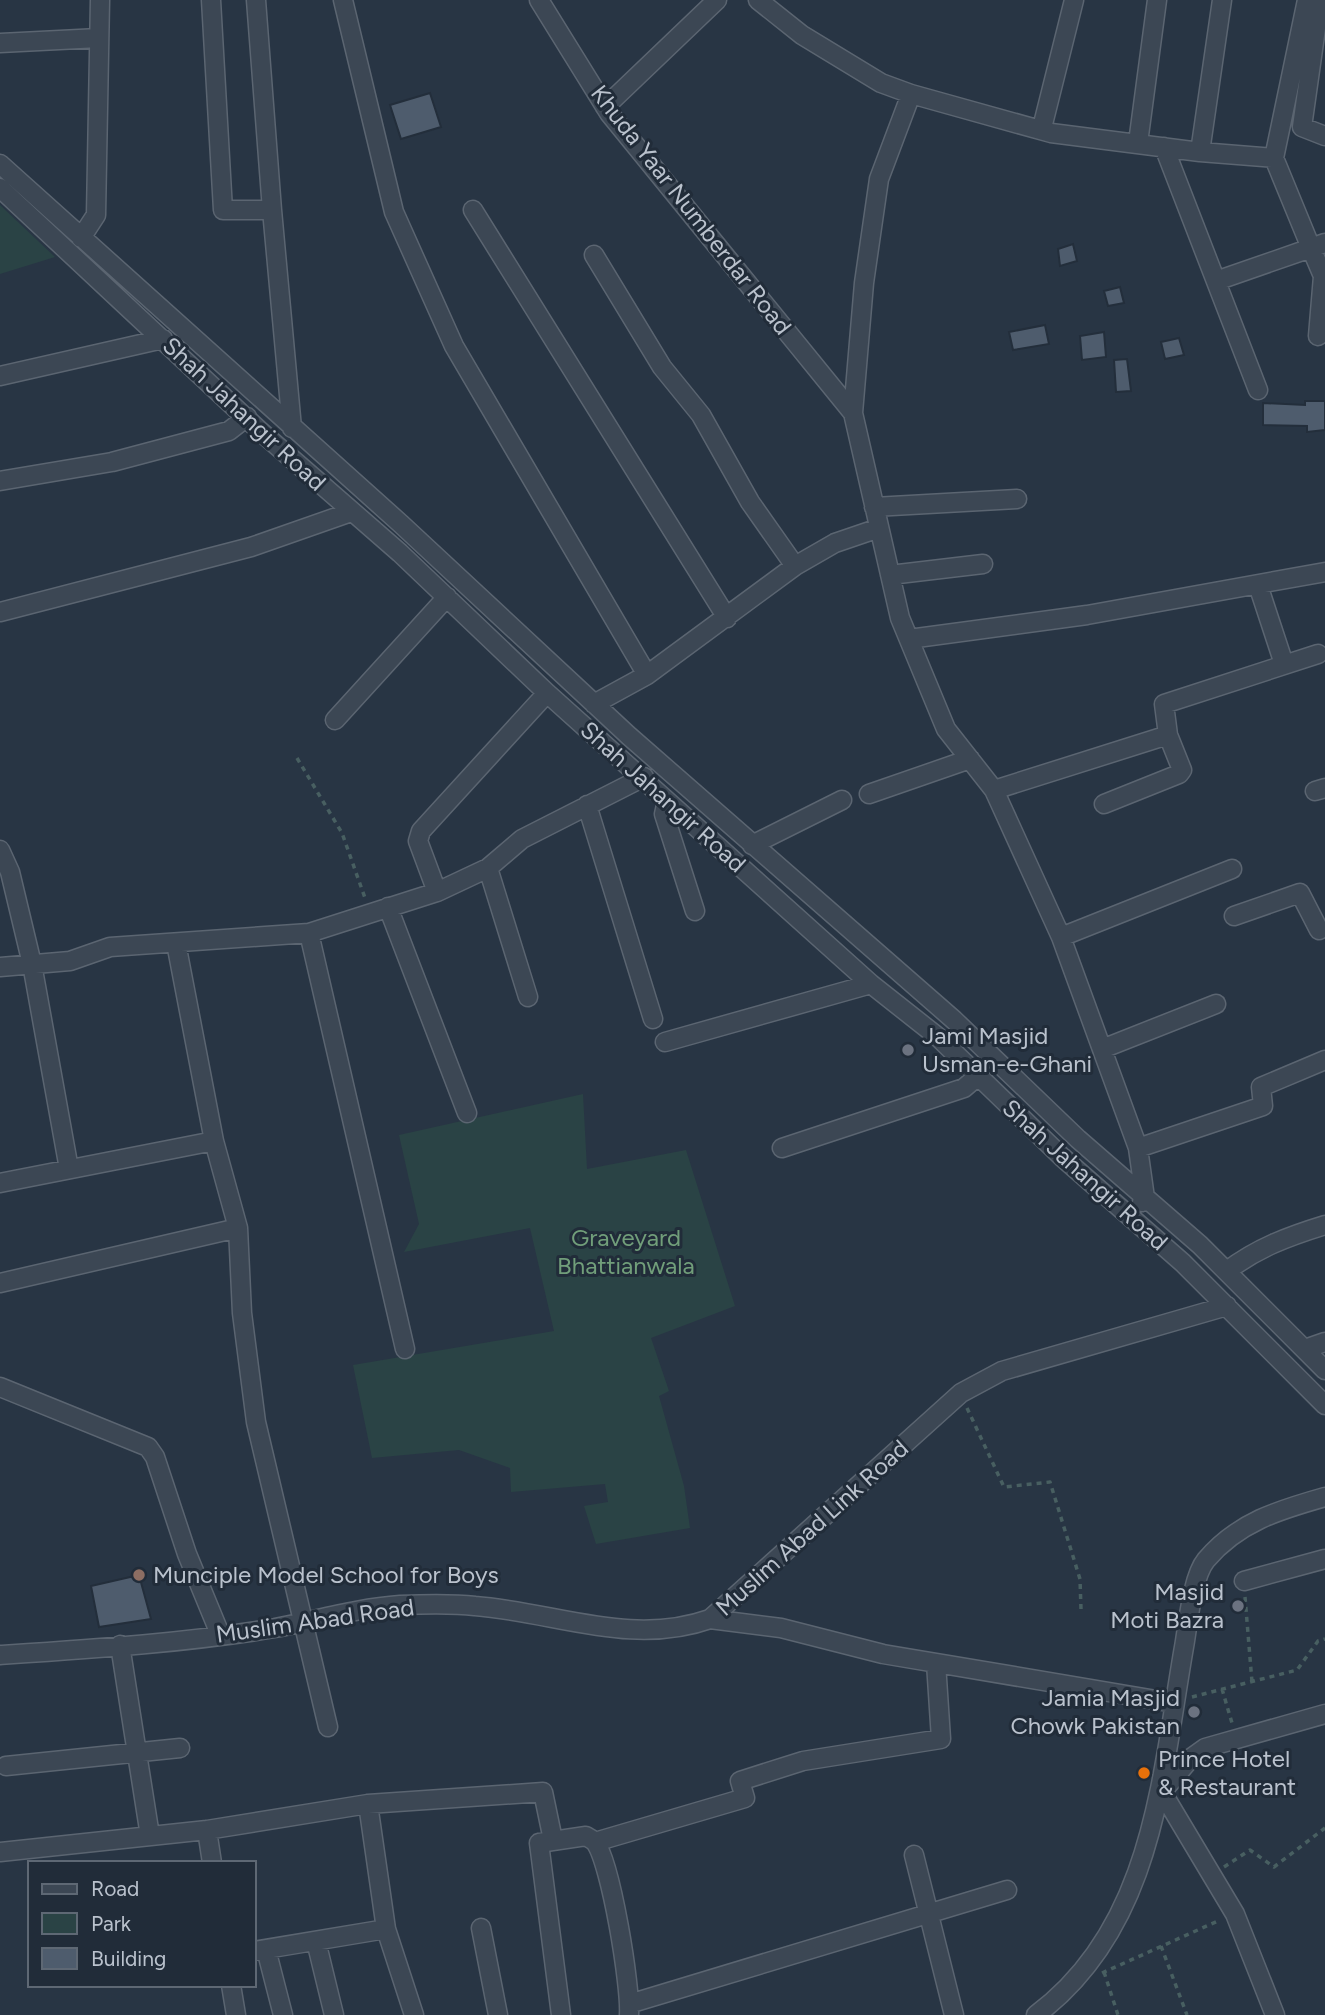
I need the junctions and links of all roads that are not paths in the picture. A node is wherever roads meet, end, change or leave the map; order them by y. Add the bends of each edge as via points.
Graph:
1 (100, 0) edge
2 (211, 0) edge
3 (256, 0) edge
4 (344, 0) edge
5 (539, 0) edge
6 (717, 0) edge
7 (758, 0) edge
8 (1074, 0) edge
9 (1157, 0) edge
10 (1222, 0) edge
11 (1307, 0) edge
12 (1322, 0) edge
13 (99, 38) junction
14 (0, 43) edge
15 (911, 94) junction
16 (605, 107) junction
17 (1281, 125) junction
18 (1302, 127) junction
19 (1042, 128) junction
20 (1325, 136) edge
21 (1138, 143) junction
22 (1164, 147) junction
23 (1200, 152) junction
24 (1274, 158) junction
25 (0, 164) edge
26 (0, 188) edge
27 (272, 210) junction
28 (473, 210) dead end
29 (81, 238) junction
30 (1318, 245) edge
31 (594, 255) dead end
32 (1216, 281) junction
33 (1318, 336) dead end
34 (163, 339) junction
35 (0, 376) edge
36 (1258, 390) dead end
37 (853, 413) junction
38 (247, 417) junction
39 (292, 428) junction
40 (0, 481) edge
41 (1017, 499) dead end
42 (874, 507) junction
43 (351, 512) junction
44 (879, 528) junction
45 (983, 564) dead end
46 (795, 566) junction
47 (1325, 572) edge
48 (890, 575) junction
49 (1258, 585) junction
50 (447, 597) junction
51 (0, 612) edge
52 (727, 618) junction
53 (909, 639) junction
54 (1318, 654) dead end
55 (1284, 664) junction
56 (647, 675) junction
57 (547, 692) junction
58 (594, 705) junction
59 (335, 720) dead end
60 (1168, 735) junction
61 (970, 759) junction
62 (644, 777) junction
63 (994, 790) junction
64 (869, 794) dead end
65 (842, 800) dead end
66 (667, 801) junction
67 (1104, 804) dead end
68 (587, 805) junction
69 (752, 845) junction
70 (0, 850) edge
71 (488, 868) junction
72 (1232, 869) dead end
73 (438, 892) junction
74 (388, 906) junction
75 (695, 911) dead end
76 (1234, 916) dead end
77 (309, 933) junction
78 (1323, 934) edge
79 (1061, 937) junction
80 (176, 943) junction
81 (32, 964) junction
82 (0, 967) edge
83 (871, 984) junction
84 (528, 997) dead end
85 (1216, 1004) dead end
86 (653, 1019) dead end
87 (665, 1042) dead end
88 (1102, 1049) junction
89 (1325, 1060) edge
90 (978, 1076) junction
91 (467, 1113) dead end
92 (214, 1141) junction
93 (1138, 1147) junction
94 (782, 1148) dead end
95 (69, 1169) junction
96 (0, 1183) edge
97 (1145, 1198) junction
98 (1131, 1218) junction
99 (1325, 1225) edge
100 (238, 1228) junction
101 (1227, 1271) junction
102 (0, 1283) edge
103 (1227, 1306) junction
104 (1325, 1342) edge
105 (405, 1349) dead end
106 (1305, 1349) junction
107 (1325, 1370) edge
108 (0, 1387) edge
109 (1325, 1405) edge
110 (1325, 1497) edge
111 (1325, 1559) edge
112 (1244, 1581) road end
113 (710, 1619) junction
114 (303, 1621) junction
115 (219, 1634) junction
116 (120, 1645) junction
117 (0, 1655) edge
118 (936, 1663) junction
119 (1174, 1703) junction
120 (1325, 1714) edge
121 (328, 1727) dead end
122 (180, 1748) dead end
123 (137, 1751) junction
124 (6, 1766) dead end
125 (1162, 1792) junction
126 (368, 1804) junction
127 (207, 1830) junction
128 (150, 1836) junction
129 (553, 1840) junction
130 (595, 1842) junction
131 (0, 1852) edge
132 (914, 1855) dead end
133 (212, 1861) edge
134 (1007, 1890) dead end
135 (928, 1914) junction
136 (481, 1928) dead end
137 (386, 1929) junction
138 (316, 1941) junction
139 (260, 1950) edge
140 (231, 1987) edge
141 (629, 2010) edge
142 (236, 2015) edge
143 (283, 2015) edge
144 (334, 2015) edge
145 (414, 2015) edge
146 (498, 2015) edge
147 (561, 2015) edge
148 (954, 2015) edge
149 (1036, 2015) edge
150 (1275, 2015) edge

1 - 13 street
2 - 27 street via 223,210
3 - 27 street
4 - 56 street via 394,212 454,346
5 - 16 street, Khuda Yaar Numberdar Road
6 - 16 street
7 - 15 street via 802,35 881,83
8 - 19 street
9 - 21 street
10 - 23 street
11 - 17 street
12 - 18 street
13 - 14 street
13 - 29 street via 96,215
15 - 19 street
15 - 37 street via 879,178
16 - 37 street, Khuda Yaar Numberdar Road
17 - 18 street
17 - 24 street
18 - 20 street
19 - 21 street via 1051,133
21 - 22 street
22 - 23 street
22 - 32 street
23 - 24 street
24 - 30 street
25 - 29 street, Shah Jahangir Road
26 - 34 street, Shah Jahangir Road
27 - 39 street
28 - 52 street
29 - 39 street, Shah Jahangir Road
30 - 32 street
30 - 33 street via 1323,276
31 - 46 street via 662,367 701,415 750,502
32 - 36 street
34 - 35 street
34 - 38 street, Shah Jahangir Road
37 - 42 street
38 - 40 street via 229,431 112,462
38 - 43 street, Shah Jahangir Road
39 - 58 street, Shah Jahangir Road
41 - 42 street
42 - 44 street
43 - 50 street, Shah Jahangir Road
43 - 51 street via 251,547
44 - 46 street via 835,543
44 - 48 street
45 - 48 street
46 - 52 street
47 - 49 street
48 - 53 street
49 - 53 street
49 - 55 street
50 - 57 street, Shah Jahangir Road
50 - 59 street
52 - 56 street
53 - 61 street via 946,729
54 - 55 street
55 - 60 street via 1164,704
56 - 58 street
57 - 62 street, Shah Jahangir Road
57 - 73 street via 421,831 418,841
58 - 69 street, Shah Jahangir Road
60 - 63 street
60 - 67 street via 1181,764 1178,774
61 - 63 street
61 - 64 street
62 - 66 street, Shah Jahangir Road
62 - 68 street
63 - 79 street
65 - 69 street
66 - 75 street via 664,814
66 - 83 street, Shah Jahangir Road
68 - 71 street via 523,839
68 - 86 street
69 - 97 street, Shah Jahangir Road via 954,1020
70 - 81 street via 10,872
71 - 73 street
71 - 84 street
72 - 79 street
73 - 74 street
74 - 77 street
74 - 91 street
76 - 78 street via 1300,894
77 - 80 street
77 - 105 street
79 - 88 street
80 - 81 street via 110,947 70,961
80 - 92 street
81 - 82 street
81 - 95 street
83 - 87 street
83 - 90 street, Shah Jahangir Road
85 - 88 street
88 - 93 street
89 - 93 street via 1261,1087 1263,1106
90 - 94 street via 964,1088
90 - 98 street, Shah Jahangir Road
92 - 95 street
92 - 100 street
93 - 97 street
95 - 96 street
97 - 98 street
97 - 101 street, Shah Jahangir Road
98 - 103 street, Shah Jahangir Road
99 - 101 street via 1250,1254
100 - 102 street
100 - 114 street via 242,1313 256,1422
101 - 106 street, Shah Jahangir Road
103 - 109 street, Shah Jahangir Road
103 - 113 street, Muslim Abad Link Road via 1002,1371 961,1393
104 - 106 street
106 - 107 street, Shah Jahangir Road
108 - 115 street via 148,1447
110 - 119 street via 1241,1526 1204,1562 1194,1592
111 - 112 street
113 - 114 street, Muslim Abad Road via 663,1632 593,1626 475,1605 400,1605
113 - 118 street, Muslim Abad Link Road via 780,1628
114 - 115 street, Muslim Abad Road
114 - 121 street
115 - 116 street, Muslim Abad Road
116 - 117 street, Muslim Abad Road
116 - 123 street
118 - 119 street, Muslim Abad Link Road
118 - 130 street via 941,1739 803,1760 740,1781 745,1798
119 - 125 street
120 - 125 street via 1205,1748
122 - 123 street
123 - 124 street
123 - 128 street
125 - 149 street via 1124,1906 1105,1940 1075,1979
125 - 150 street via 1235,1914
126 - 127 street
126 - 129 street via 543,1792
126 - 137 street
127 - 128 street
127 - 133 street
128 - 131 street
129 - 130 street via 586,1836
129 - 147 street via 539,1843
130 - 141 street via 618,1920
132 - 135 street
134 - 135 street
135 - 141 street
135 - 148 street
136 - 146 street
137 - 138 street
137 - 145 street
138 - 139 street
138 - 144 street
139 - 143 street
140 - 142 street

